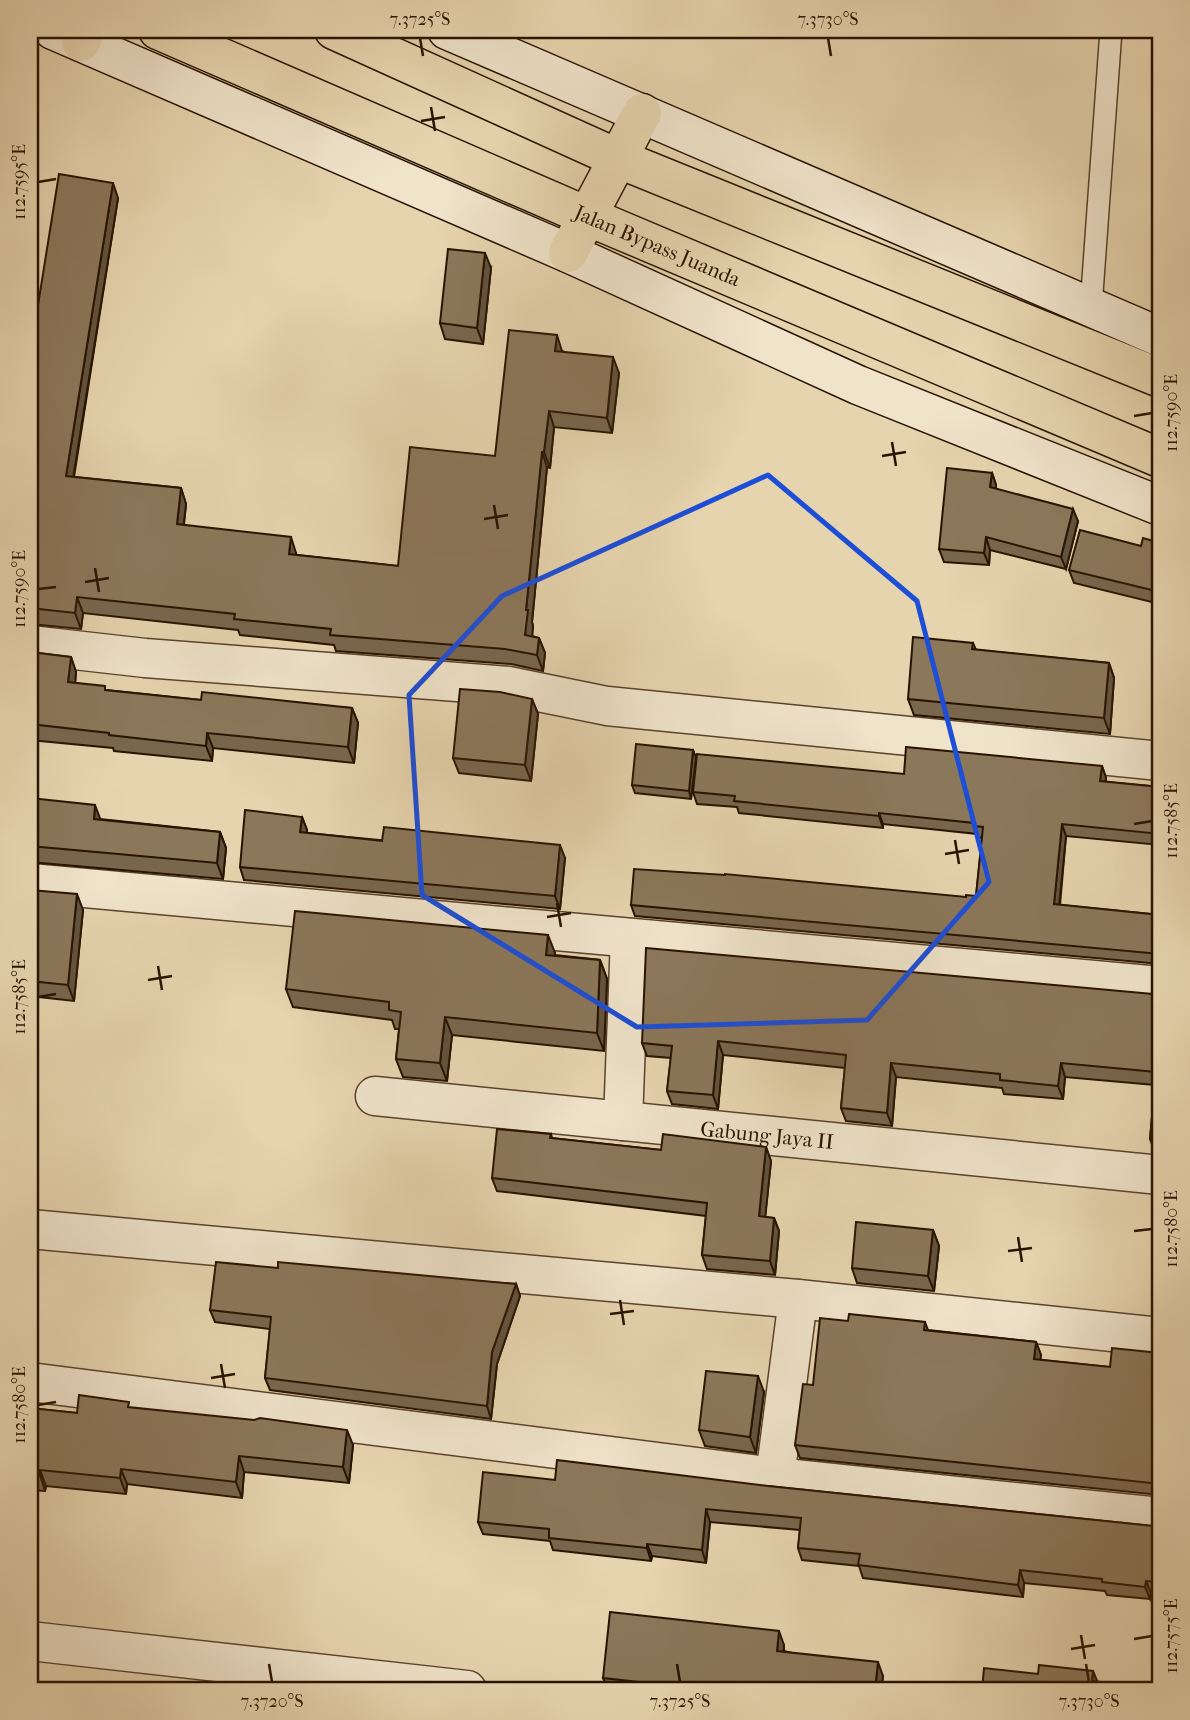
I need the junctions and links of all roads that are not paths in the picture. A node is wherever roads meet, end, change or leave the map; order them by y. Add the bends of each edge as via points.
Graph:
1 (158, 30) edge
2 (334, 30) edge
3 (447, 30) edge
4 (1111, 30) edge
5 (73, 34) edge
6 (642, 113) junction
7 (619, 159) junction
8 (589, 217) junction
9 (568, 254) junction
10 (1091, 307) junction
11 (1160, 337) edge
12 (1160, 378) edge
13 (1160, 458) edge
14 (1160, 506) edge
15 (30, 645) edge
16 (1160, 761) edge
17 (30, 883) edge
18 (630, 938) junction
19 (1160, 986) edge
20 (375, 1096) dead end
21 (623, 1121) junction
22 (1160, 1175) edge
23 (30, 1229) edge
24 (797, 1299) junction
25 (1160, 1337) edge
26 (30, 1382) edge
27 (775, 1477) junction
28 (1160, 1517) edge
29 (30, 1641) edge
30 (467, 1690) edge

1 - 8 highway, Jalan Bypass Juanda
2 - 7 highway
3 - 6 street
4 - 10 lane
5 - 9 street
6 - 7 highway
6 - 10 street
7 - 8 highway
7 - 12 highway
8 - 9 highway
8 - 13 highway, Jalan Bypass Juanda
9 - 14 street via 858,385
10 - 11 street
15 - 16 street via 509,686 607,706
17 - 18 street
18 - 19 street
18 - 21 street
20 - 21 street, Gabung Jaya II
21 - 22 street, Gabung Jaya II
23 - 24 street
24 - 25 street
24 - 27 street
26 - 27 street
27 - 28 street
29 - 30 street

